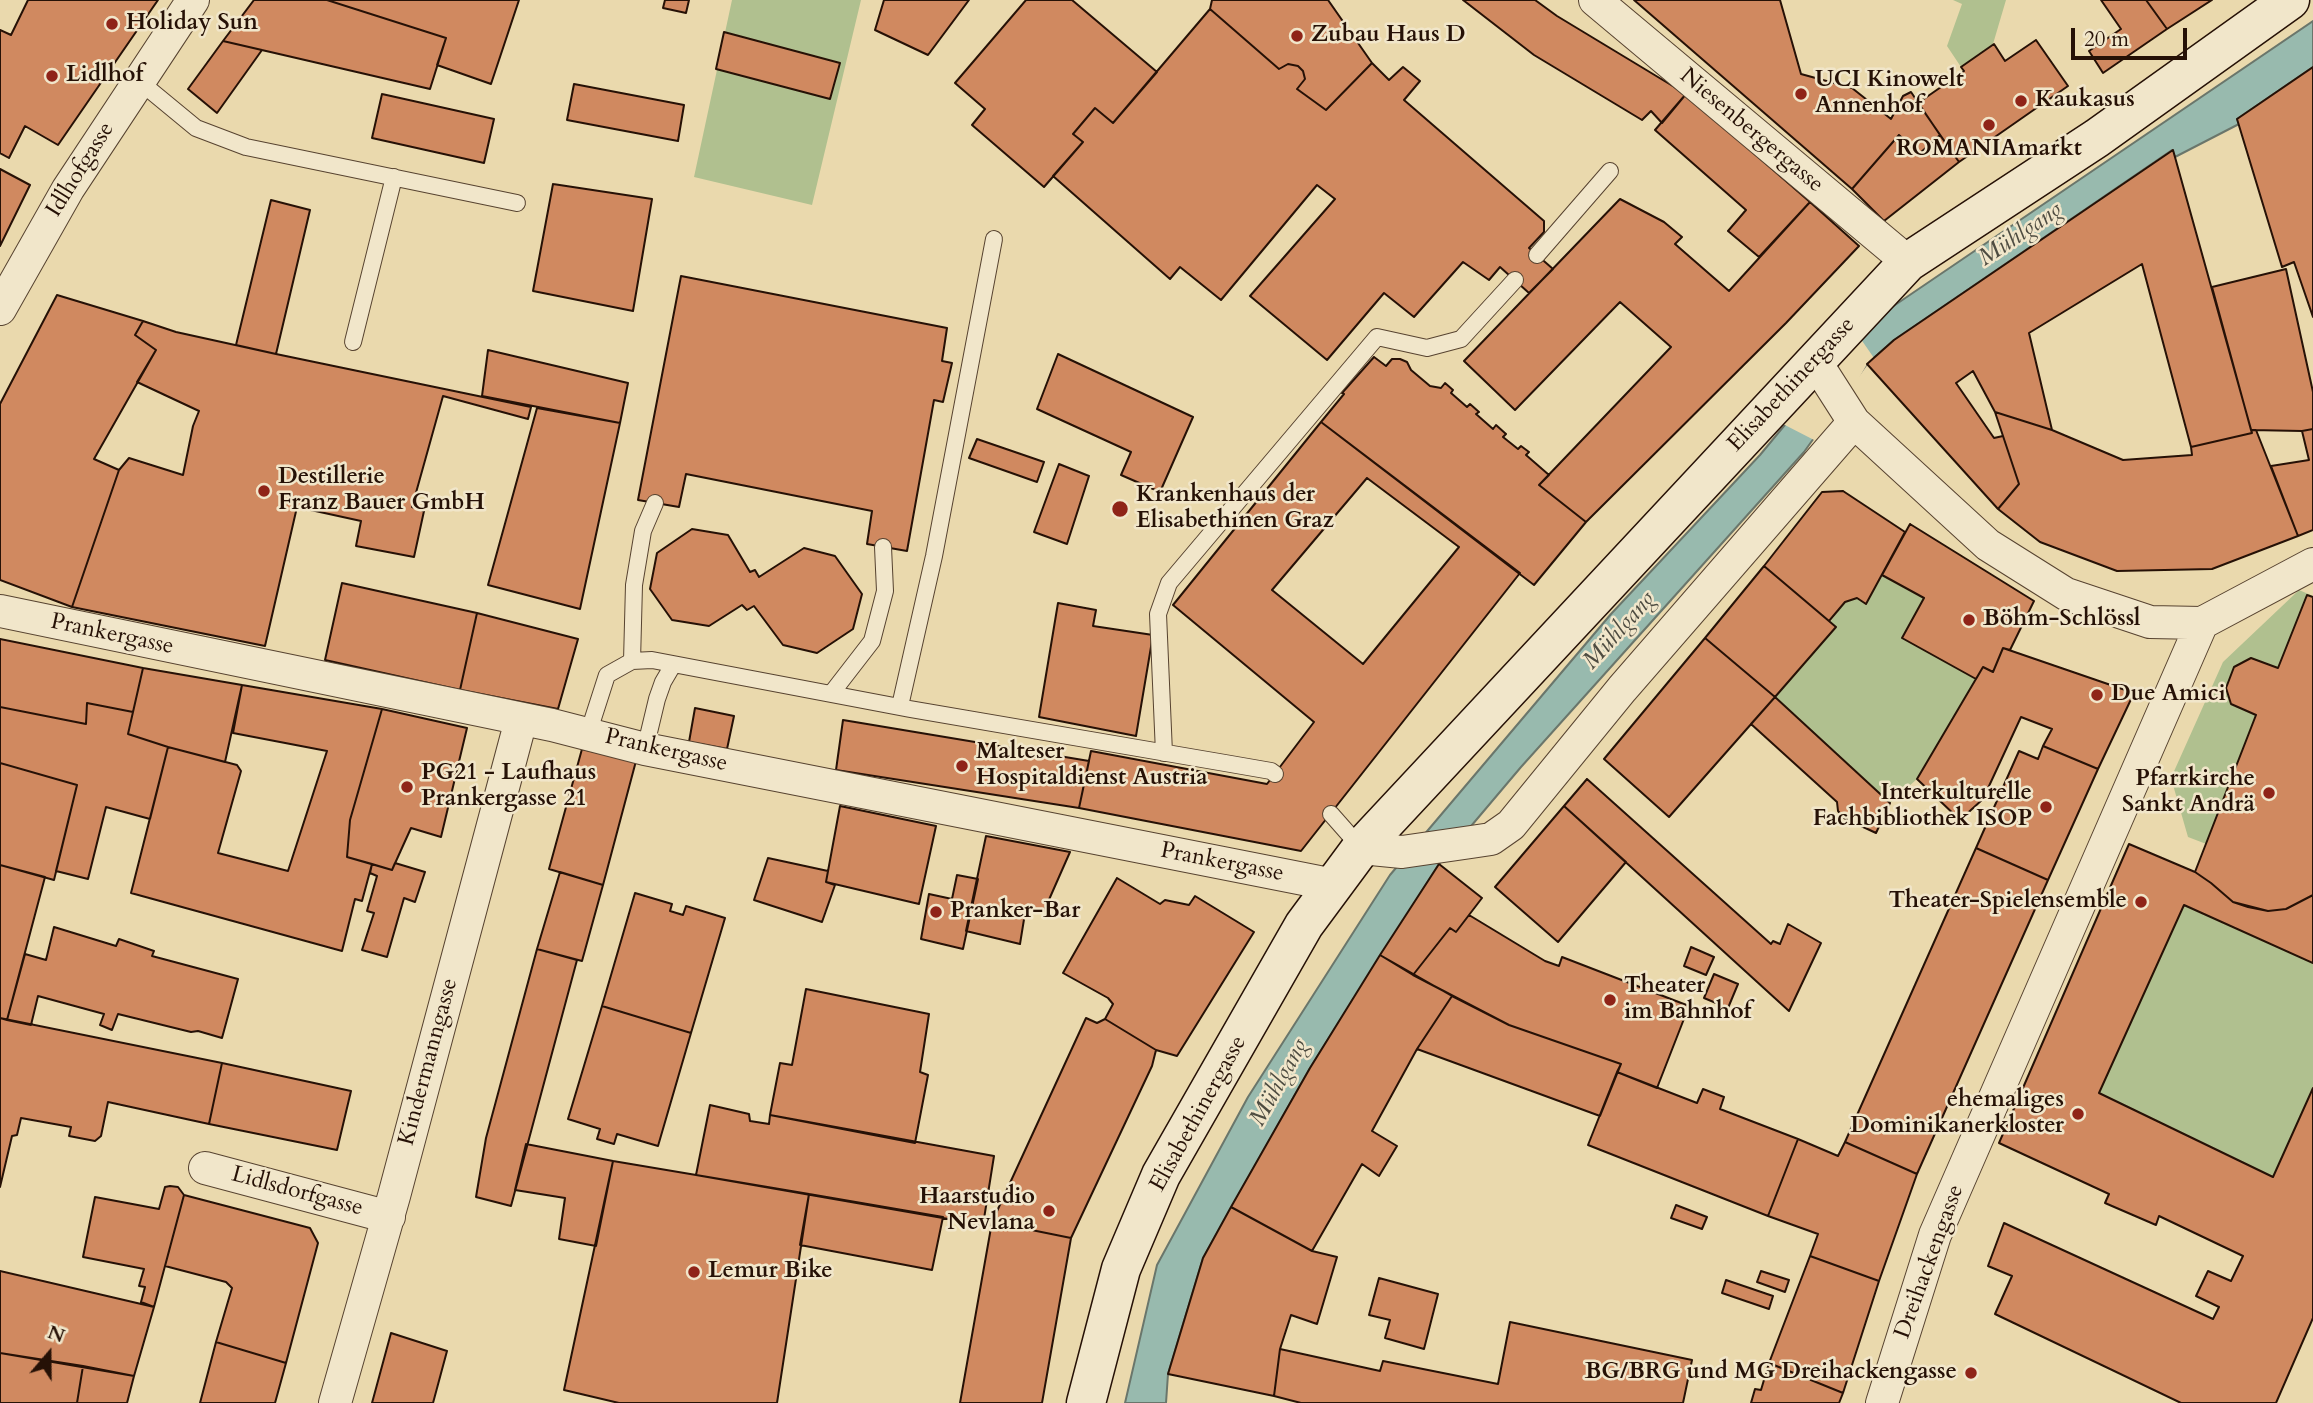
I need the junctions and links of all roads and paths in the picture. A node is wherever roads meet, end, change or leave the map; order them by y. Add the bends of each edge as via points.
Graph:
1 (193, 0) edge
2 (1595, 0) edge
3 (2290, 0) edge
4 (139, 81) junction
5 (1610, 171) dead end
6 (394, 177) junction
7 (517, 203) dead end
8 (995, 239) dead end
9 (1537, 255) dead end
10 (1908, 262) junction
11 (1515, 280) dead end
12 (0, 309) edge
13 (354, 342) dead end
14 (1819, 367) junction
15 (1849, 414) junction
16 (655, 502) dead end
17 (883, 547) dead end
18 (2313, 564) edge
19 (0, 611) edge
20 (2202, 623) junction
21 (632, 661) junction
22 (673, 665) junction
23 (831, 694) junction
24 (900, 706) junction
25 (521, 720) junction
26 (588, 734) junction
27 (645, 749) junction
28 (1164, 752) junction
29 (1275, 774) dead end
30 (1331, 814) dead end
31 (1362, 848) junction
32 (1334, 885) junction
33 (205, 1168) dead end
34 (389, 1217) junction
35 (335, 1403) edge
36 (1086, 1403) edge
37 (1882, 1403) edge

1 - 4 street, Idlhofgasse
2 - 10 street, Niesenbergergasse
3 - 10 main road, Elisabethinergasse via 2097,138
4 - 6 lane via 196,128 246,147
4 - 12 street, Idlhofgasse via 68,189
5 - 9 lane
6 - 7 lane
6 - 13 lane
8 - 24 lane
10 - 14 main road, Elisabethinergasse
11 - 28 lane via 1461,339 1427,348 1377,337 1169,583 1158,614
14 - 15 street
14 - 31 main road, Elisabethinergasse
15 - 20 street via 1988,545 2066,594 2150,622
15 - 31 street via 1511,825 1491,839 1402,852
16 - 21 lane via 643,531 634,585
17 - 23 lane via 885,591 872,641
18 - 20 street
19 - 25 street, Prankergasse
20 - 37 street, Dreihackengasse via 1934,1235
21 - 22 lane
21 - 26 lane via 607,675
22 - 23 lane
22 - 27 lane via 660,691
23 - 24 lane
24 - 28 lane
25 - 26 street, Prankergasse
25 - 34 street, Kindermanngasse
26 - 27 street, Prankergasse
27 - 32 street, Prankergasse
28 - 29 lane
30 - 31 lane
31 - 32 main road, Elisabethinergasse
32 - 36 main road, Elisabethinergasse via 1304,925 1161,1175 1121,1269
33 - 34 street, Lidlsdorfgasse
34 - 35 street, Kindermanngasse

